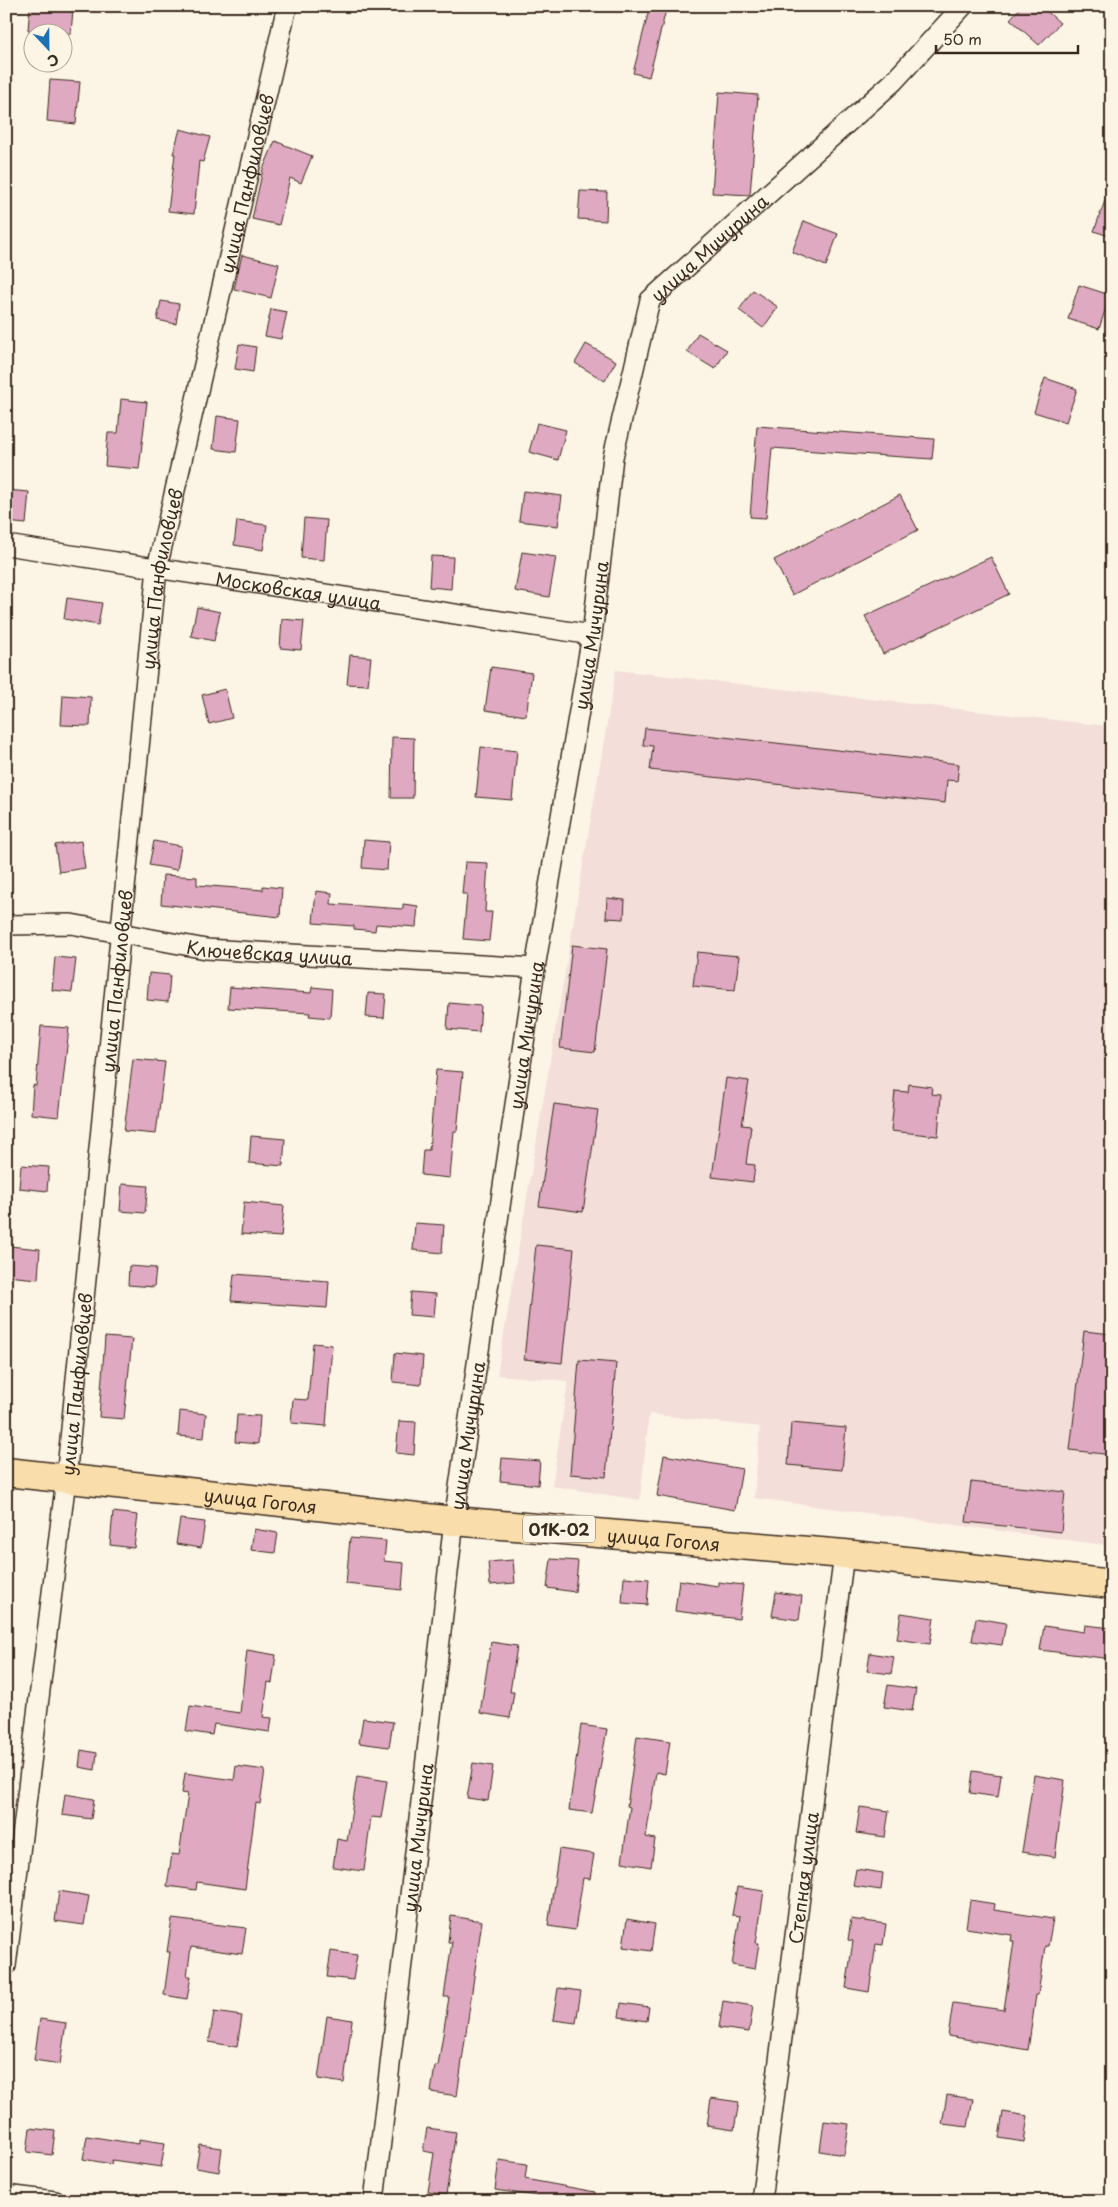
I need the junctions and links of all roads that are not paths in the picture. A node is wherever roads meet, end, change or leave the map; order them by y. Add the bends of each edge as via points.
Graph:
1 (287, 6) edge
2 (963, 6) edge
3 (6, 546) edge
4 (157, 568) junction
5 (592, 635) junction
6 (6, 925) edge
7 (120, 933) junction
8 (535, 968) junction
9 (6, 1472) edge
10 (66, 1478) junction
11 (454, 1521) junction
12 (844, 1554) junction
13 (1112, 1584) edge
14 (6, 1966) edge
15 (6, 2196) edge
16 (55, 2201) edge
17 (374, 2201) edge
18 (761, 2201) edge

1 - 4 street, улица Панфиловцев
2 - 5 street, улица Мичурина via 893,82 650,300 613,457
3 - 4 street, Московская улица
4 - 5 street, Московская улица
4 - 7 street, улица Панфиловцев
5 - 8 street, улица Мичурина
6 - 7 street, Ключевская улица via 71,924
7 - 8 street, Ключевская улица via 206,949
7 - 10 street, улица Панфиловцев
8 - 11 street, улица Мичурина
9 - 10 main road, улица Гоголя / 01К-02
10 - 11 main road, улица Гоголя / 01К-02
10 - 14 street, улица Панфиловцев
11 - 12 main road, улица Гоголя / 01К-02
11 - 17 street, улица Мичурина
12 - 13 main road, улица Гоголя / 01К-02
12 - 18 street, Степная улица
15 - 16 street

